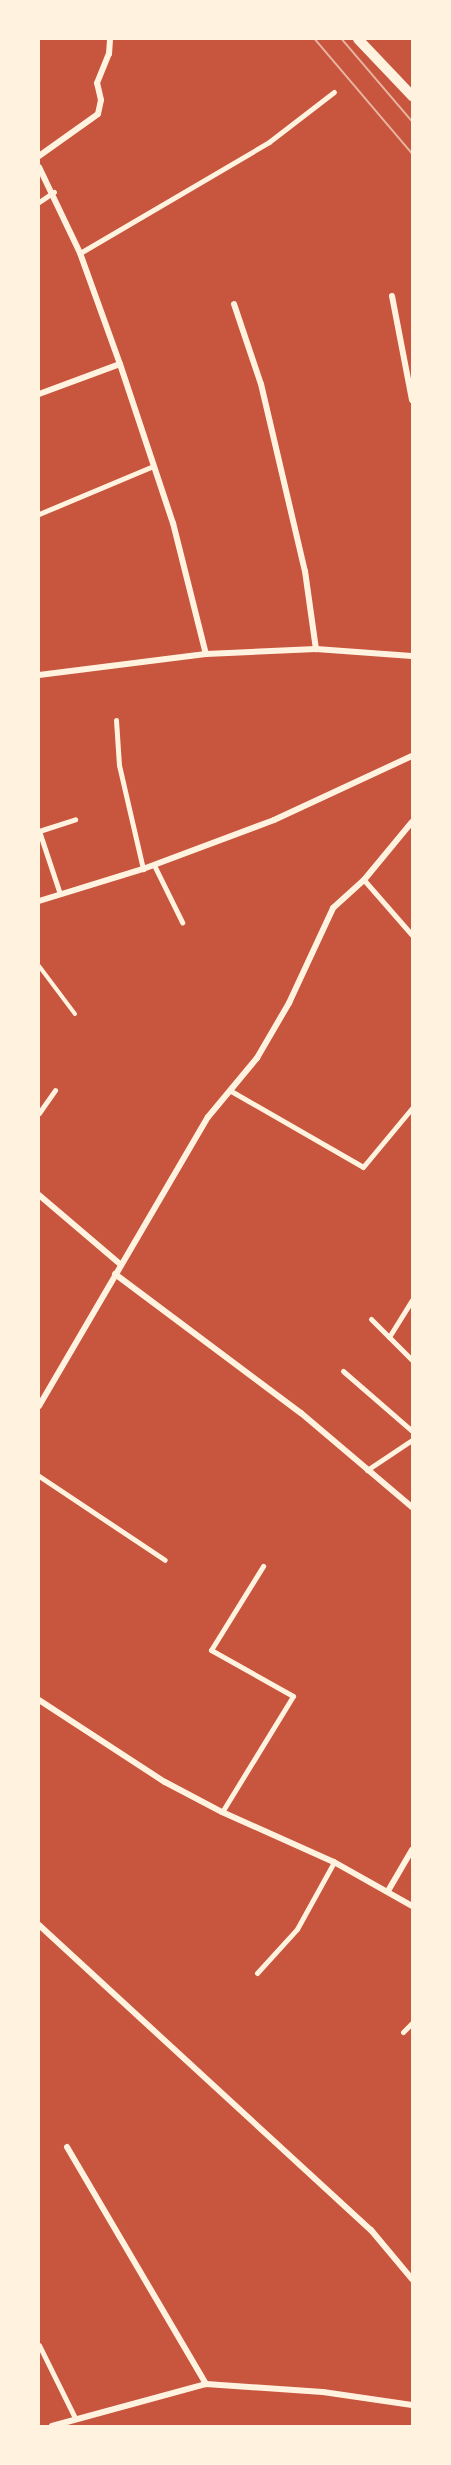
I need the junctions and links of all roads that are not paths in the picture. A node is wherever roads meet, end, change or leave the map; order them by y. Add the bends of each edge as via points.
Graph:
1 (110, 39) edge
2 (358, 39) edge
3 (334, 92) dead end
4 (412, 96) edge
5 (39, 156) edge
6 (39, 167) edge
7 (54, 192) junction
8 (39, 202) edge
9 (80, 253) junction
10 (392, 296) dead end
11 (234, 304) dead end
12 (120, 364) junction
13 (39, 394) edge
14 (412, 400) edge
15 (153, 466) junction
16 (39, 514) edge
17 (316, 649) junction
18 (206, 654) junction
19 (412, 656) edge
20 (39, 675) edge
21 (116, 720) dead end
22 (412, 756) edge
23 (75, 819) dead end
24 (412, 822) edge
25 (154, 865) junction
26 (143, 869) junction
27 (364, 880) junction
28 (60, 894) junction
29 (39, 901) edge
30 (182, 922) dead end
31 (412, 935) edge
32 (55, 1090) dead end
33 (231, 1091) junction
34 (412, 1108) edge
35 (39, 1113) edge
36 (39, 1195) edge
37 (120, 1264) junction
38 (115, 1274) junction
39 (412, 1300) edge
40 (371, 1319) dead end
41 (389, 1337) junction
42 (412, 1360) edge
43 (344, 1371) dead end
44 (39, 1406) edge
45 (412, 1431) edge
46 (412, 1440) edge
47 (368, 1470) junction
48 (39, 1476) edge
49 (412, 1507) edge
50 (165, 1560) dead end
51 (263, 1566) dead end
52 (39, 1700) edge
53 (222, 1812) junction
54 (412, 1850) edge
55 (334, 1862) junction
56 (388, 1890) junction
57 (412, 1906) edge
58 (39, 1925) edge
59 (257, 1973) dead end
60 (412, 2023) edge
61 (404, 2032) dead end
62 (67, 2147) dead end
63 (412, 2279) edge
64 (39, 2345) edge
65 (206, 2384) junction
66 (412, 2405) edge
67 (75, 2418) junction
68 (52, 2426) edge

1 - 5 street via 109,54 97,84 101,100 98,114
2 - 4 street
3 - 9 street via 269,142
6 - 7 street
7 - 8 street
7 - 9 street
9 - 12 street
10 - 14 street
11 - 17 street via 269,417 305,571
12 - 13 street
12 - 15 street
15 - 16 street
15 - 18 street via 173,523
17 - 18 street
17 - 19 street
18 - 20 street
21 - 26 street via 119,765
22 - 25 street via 274,820
23 - 28 street via 39,831
24 - 27 street
25 - 26 street
25 - 30 street
26 - 28 street
27 - 31 street
27 - 33 street via 333,908 289,1003 257,1058
28 - 29 street
32 - 35 street
33 - 34 street via 363,1167
33 - 37 street via 208,1117
36 - 37 street
37 - 38 street
38 - 44 street
38 - 47 street via 301,1413
39 - 41 street
40 - 41 street
41 - 42 street
43 - 45 street
46 - 47 street
47 - 49 street
48 - 50 street
51 - 53 street via 212,1650 293,1696
52 - 53 street via 165,1782
53 - 55 street
54 - 56 street
55 - 56 street
55 - 59 street via 297,1929
56 - 57 street
58 - 63 street via 303,2165 371,2230
60 - 61 street
62 - 65 street
64 - 67 street
65 - 66 street via 323,2391
65 - 67 street
67 - 68 street

